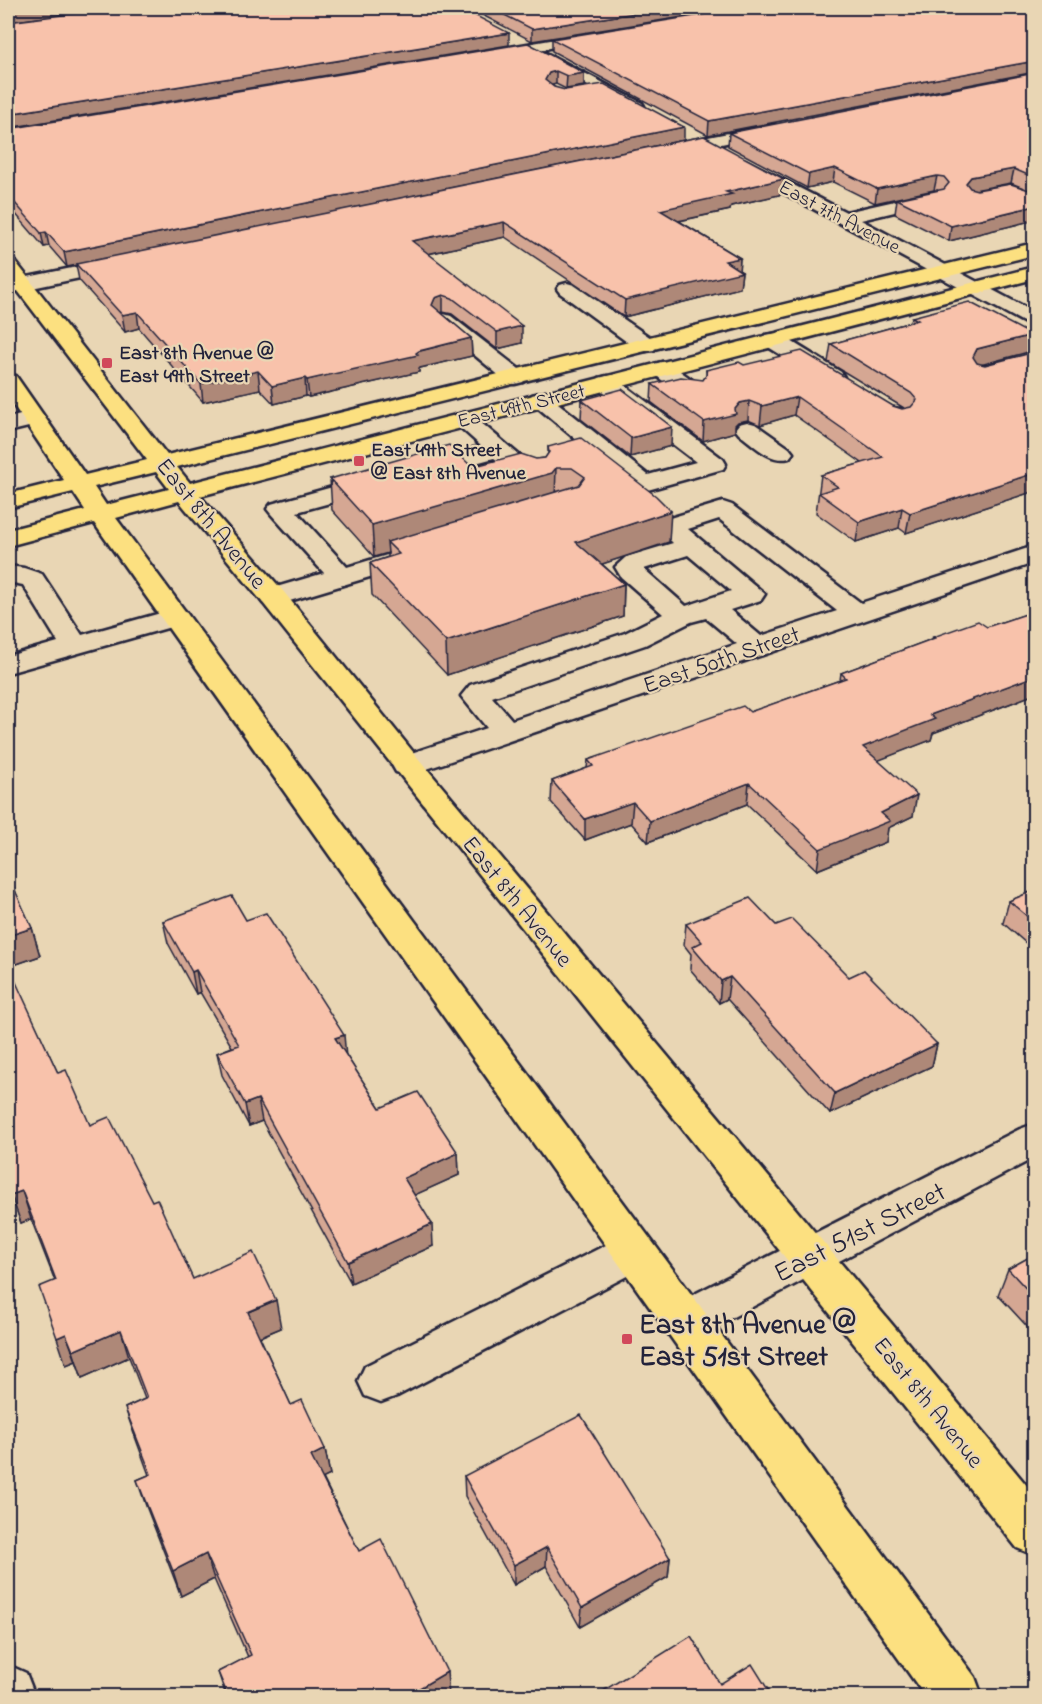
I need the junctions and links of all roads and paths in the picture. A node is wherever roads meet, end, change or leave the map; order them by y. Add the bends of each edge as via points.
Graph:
1 (610, 34) edge
2 (508, 36) edge
3 (528, 48) junction
4 (482, 56) edge
5 (606, 89) junction
6 (585, 93) edge
7 (655, 116) edge
8 (795, 125) edge
9 (684, 132) dead end
10 (704, 142) junction
11 (645, 155) edge
12 (935, 197) edge
13 (843, 218) junction
14 (1035, 249) edge
15 (140, 260) edge
16 (8, 265) edge
17 (944, 272) junction
18 (1035, 273) edge
19 (15, 285) edge
20 (974, 288) junction
21 (567, 289) dead end
22 (444, 320) edge
23 (1035, 320) edge
24 (773, 340) junction
25 (646, 345) junction
26 (662, 369) junction
27 (515, 377) junction
28 (8, 381) edge
29 (607, 383) junction
30 (850, 388) edge
31 (693, 391) edge
32 (540, 400) junction
33 (464, 420) junction
34 (20, 422) edge
35 (747, 429) dead end
36 (498, 449) junction
37 (781, 453) dead end
38 (162, 463) junction
39 (528, 474) edge
40 (79, 484) junction
41 (184, 492) junction
42 (8, 501) edge
43 (100, 514) junction
44 (8, 538) edge
45 (692, 545) junction
46 (433, 550) edge
47 (1035, 554) edge
48 (8, 574) edge
49 (342, 577) junction
50 (273, 597) junction
51 (710, 607) junction
52 (857, 613) junction
53 (681, 616) junction
54 (175, 617) junction
55 (75, 646) junction
56 (757, 647) junction
57 (567, 662) junction
58 (8, 665) edge
59 (605, 698) junction
60 (506, 732) junction
61 (406, 765) junction
62 (1035, 1140) edge
63 (633, 1252) junction
64 (810, 1257) junction
65 (684, 1321) junction
66 (381, 1381) dead end
67 (1035, 1531) edge
68 (8, 1691) edge
69 (9, 1696) edge
70 (956, 1696) edge

1 - 3 street
2 - 3 street
3 - 4 street
3 - 5 street
5 - 6 street
5 - 7 street
8 - 10 street
9 - 10 street, East 7th Avenue
10 - 11 street
10 - 13 street, East 7th Avenue
12 - 13 street
13 - 17 street, East 7th Avenue
14 - 17 main road, East 49th Street
15 - 19 street
16 - 19 main road, East 8th Avenue
17 - 20 street, East 7th Avenue
17 - 25 main road, East 49th Street
18 - 20 main road, East 49th Street
19 - 38 main road, East 8th Avenue
20 - 23 street, East 7th Avenue
20 - 24 main road, East 49th Street
21 - 25 street
22 - 27 street
24 - 26 main road, East 49th Street
24 - 30 street
25 - 27 main road, East 49th Street
26 - 29 main road, East 49th Street
26 - 31 street
27 - 38 main road, East 49th Street
28 - 34 main road
29 - 32 main road, East 49th Street
29 - 32 street via 714,464 644,484
32 - 33 main road, East 49th Street
33 - 36 street
33 - 41 main road, East 49th Street
34 - 40 main road
35 - 37 street
36 - 39 street
36 - 49 street via 280,509
38 - 40 main road, East 49th Street
38 - 41 main road, East 8th Avenue
40 - 42 main road, East 49th Street
40 - 43 main road
41 - 43 main road, East 49th Street
41 - 50 main road, East 8th Avenue
43 - 44 main road, East 49th Street
43 - 54 main road
45 - 51 street via 751,594
45 - 52 street via 669,526 723,510
45 - 53 street via 628,567
46 - 49 street
47 - 52 street, East 50th Street
48 - 55 street via 33,580
49 - 50 street
50 - 61 main road, East 8th Avenue
51 - 53 street
51 - 56 street
52 - 56 street, East 50th Street
53 - 57 street via 635,639
54 - 55 street
54 - 63 main road
55 - 58 street
56 - 59 street, East 50th Street
57 - 59 street
57 - 60 street via 480,691 476,696
59 - 60 street, East 50th Street
60 - 61 street, East 50th Street
61 - 64 main road, East 8th Avenue
62 - 64 street, East 51st Street
63 - 65 main road
63 - 66 street
64 - 65 street, East 51st Street
64 - 67 main road, East 8th Avenue
65 - 70 main road
68 - 69 street

